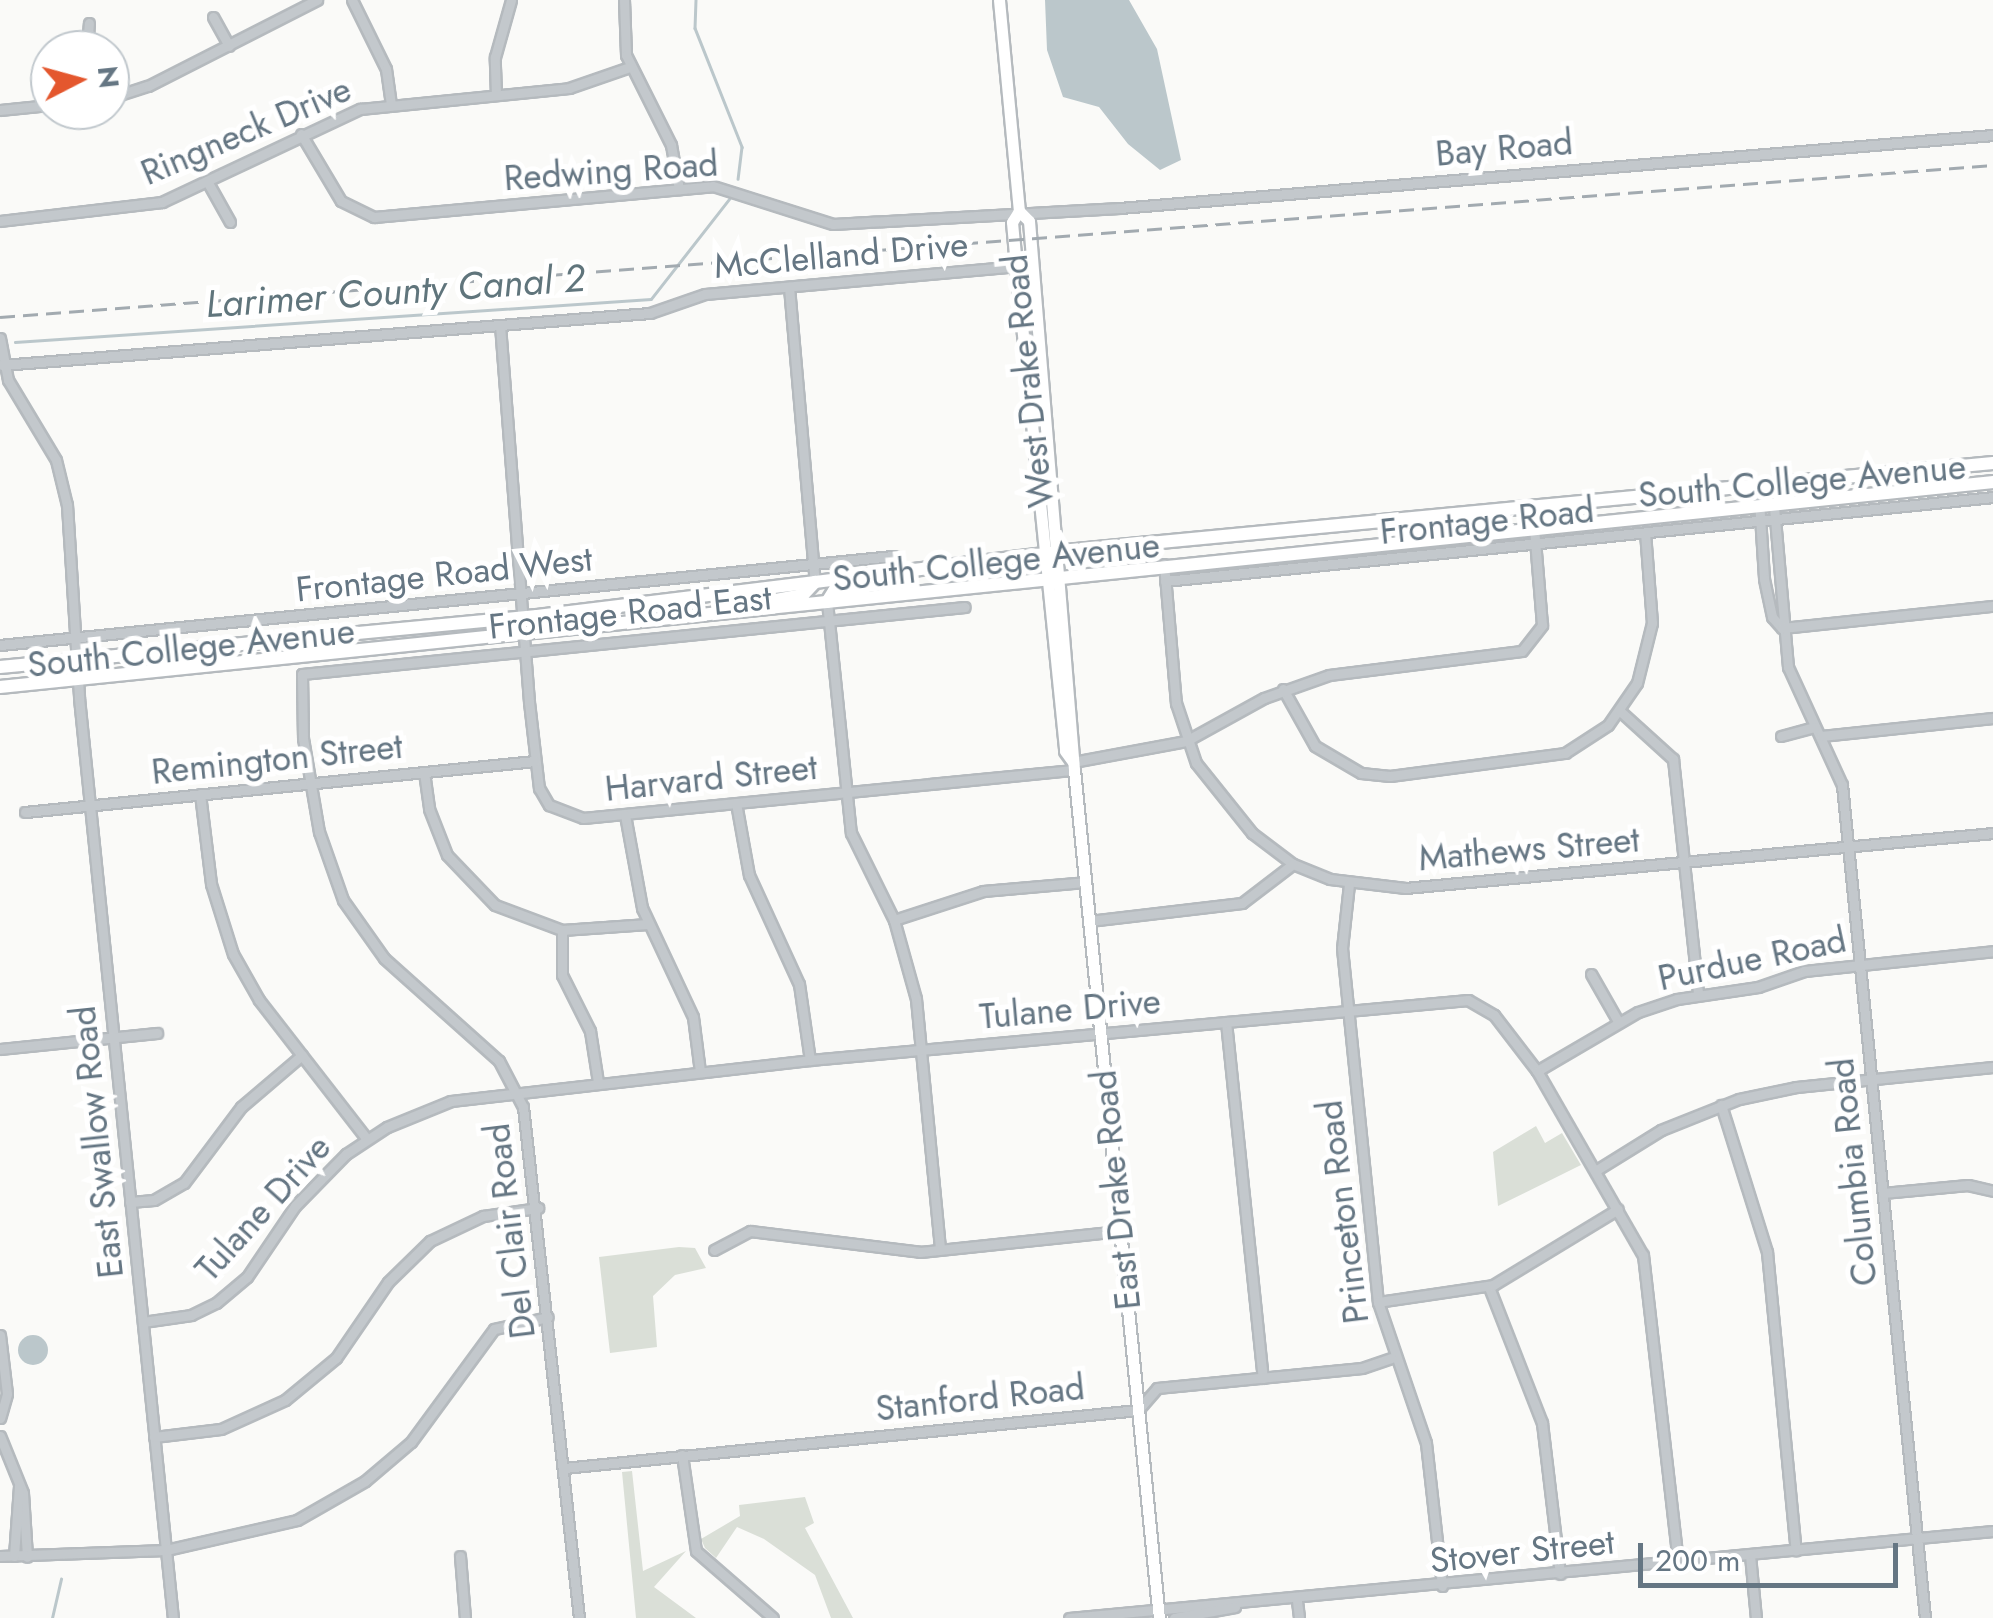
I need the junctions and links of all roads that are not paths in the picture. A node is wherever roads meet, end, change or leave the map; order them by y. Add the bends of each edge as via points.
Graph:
1 (317, 0) edge
2 (352, 0) edge
3 (511, 0) edge
4 (624, 0) edge
5 (999, 0) edge
6 (213, 17) dead end
7 (89, 23) dead end
8 (88, 30) edge
9 (228, 46) junction
10 (630, 67) junction
11 (130, 89) edge
12 (496, 95) junction
13 (392, 105) junction
14 (30, 107) edge
15 (0, 110) edge
16 (301, 134) junction
17 (1993, 136) edge
18 (207, 180) junction
19 (678, 190) junction
20 (1019, 211) junction
21 (0, 221) edge
22 (230, 222) dead end
23 (1032, 265) junction
24 (1016, 266) junction
25 (789, 287) junction
26 (500, 325) junction
27 (0, 338) edge
28 (1023, 341) junction
29 (1, 347) edge
30 (2, 365) edge
31 (1046, 402) junction
32 (1030, 405) junction
33 (1050, 449) junction
34 (1993, 463) edge
35 (1993, 482) edge
36 (1765, 484) junction
37 (1993, 497) edge
38 (1589, 502) junction
39 (1776, 503) junction
40 (1758, 505) junction
41 (1778, 518) junction
42 (1758, 520) junction
43 (1559, 524) junction
44 (1534, 527) junction
45 (1645, 533) junction
46 (1535, 544) junction
47 (1060, 552) junction
48 (1045, 554) junction
49 (894, 556) dead end
50 (816, 563) junction
51 (1164, 564) junction
52 (885, 574) junction
53 (1061, 574) junction
54 (1046, 576) junction
55 (1165, 580) junction
56 (815, 582) junction
57 (525, 594) junction
58 (827, 602) junction
59 (965, 606) dead end
60 (1993, 606) edge
61 (750, 610) junction
62 (524, 617) junction
63 (828, 620) junction
64 (1782, 628) junction
65 (523, 635) junction
66 (76, 638) junction
67 (0, 644) edge
68 (524, 651) junction
69 (78, 660) junction
70 (0, 667) edge
71 (302, 674) joint
72 (78, 678) junction
73 (0, 687) edge
74 (1283, 689) junction
75 (1620, 711) junction
76 (1993, 718) edge
77 (1818, 731) junction
78 (1781, 736) dead end
79 (1186, 741) junction
80 (536, 761) junction
81 (1073, 766) junction
82 (424, 772) junction
83 (313, 783) junction
84 (845, 792) junction
85 (200, 794) junction
86 (736, 803) junction
87 (91, 806) junction
88 (25, 812) dead end
89 (624, 815) junction
90 (1993, 834) edge
91 (1848, 847) junction
92 (1684, 862) junction
93 (1293, 864) junction
94 (1085, 882) junction
95 (1348, 884) junction
96 (894, 920) junction
97 (1088, 921) junction
98 (648, 924) junction
99 (562, 930) junction
100 (1993, 951) edge
101 (1860, 965) junction
102 (1591, 974) dead end
103 (1698, 994) junction
104 (1348, 1010) junction
105 (1226, 1022) junction
106 (1619, 1023) junction
107 (158, 1033) dead end
108 (1100, 1035) junction
109 (114, 1037) junction
110 (0, 1049) edge
111 (922, 1050) junction
112 (302, 1055) junction
113 (810, 1060) junction
114 (1993, 1067) edge
115 (1537, 1071) junction
116 (700, 1072) junction
117 (1871, 1079) junction
118 (598, 1082) junction
119 (517, 1090) junction
120 (1720, 1105) junction
121 (367, 1139) junction
122 (1596, 1171) junction
123 (1993, 1192) edge
124 (1882, 1194) junction
125 (130, 1202) junction
126 (538, 1208) junction
127 (1618, 1209) junction
128 (1120, 1231) junction
129 (940, 1249) junction
130 (714, 1250) dead end
131 (1488, 1286) junction
132 (1378, 1302) junction
133 (548, 1317) junction
134 (142, 1322) junction
135 (0, 1336) edge
136 (1392, 1358) junction
137 (1263, 1378) junction
138 (1138, 1410) junction
139 (0, 1418) edge
140 (0, 1436) edge
141 (154, 1437) junction
142 (682, 1455) junction
143 (564, 1468) junction
144 (19, 1486) junction
145 (1993, 1531) edge
146 (1918, 1538) junction
147 (166, 1550) junction
148 (1796, 1551) junction
149 (1750, 1555) junction
150 (0, 1556) edge
151 (14, 1556) junction
152 (27, 1556) junction
153 (460, 1556) dead end
154 (1678, 1562) junction
155 (1560, 1574) junction
156 (1442, 1586) junction
157 (1297, 1601) junction
158 (1235, 1606) junction
159 (1158, 1614) edge
160 (174, 1618) edge
161 (465, 1618) edge
162 (579, 1618) edge
163 (773, 1618) edge
164 (1069, 1618) edge
165 (1174, 1618) edge
166 (1299, 1618) edge
167 (1756, 1618) edge
168 (1925, 1618) edge

1 - 9 street
2 - 13 street via 386,68
3 - 12 street via 495,57
4 - 10 street
5 - 20 main road, West Drake Road
6 - 9 street
7 - 8 street
9 - 11 street
10 - 12 street, Ringneck Drive via 584,85
10 - 19 street via 671,145
12 - 13 street, Ringneck Drive
13 - 16 street, Ringneck Drive via 349,112
14 - 15 street
16 - 18 street, Ringneck Drive
16 - 19 street, Redwing Road via 341,200 374,217
17 - 20 street, Bay Road
18 - 21 street, Ringneck Drive via 146,206
18 - 22 street
19 - 20 street, Redwing Road via 736,189 800,218 833,224
20 - 23 main road, West Drake Road via 1028,221
20 - 24 main road, West Drake Road via 1012,222
23 - 24 street, McClelland Drive
23 - 31 main road, West Drake Road
24 - 25 street, McClelland Drive
24 - 28 main road, West Drake Road
25 - 26 street, McClelland Drive via 705,294 650,313
25 - 50 street
26 - 30 street, McClelland Drive
26 - 57 street, Harvard Street
27 - 29 street, East Swallow Road
28 - 31 main road
28 - 32 main road, West Drake Road
29 - 30 street, East Swallow Road
30 - 66 street, East Swallow Road via 61,472
31 - 33 main road, West Drake Road
32 - 33 main road via 1041,412
32 - 48 main road, West Drake Road
33 - 47 main road, West Drake Road
34 - 36 highway, South College Avenue
35 - 39 highway, South College Avenue
36 - 38 highway, South College Avenue
36 - 39 street, Columbia Road
36 - 40 street, Columbia Road
37 - 41 street, Frontage Road
38 - 43 highway
38 - 47 highway, South College Avenue
39 - 40 highway, South College Avenue
39 - 41 street, Columbia Road
40 - 42 street, Columbia Road
40 - 43 highway, South College Avenue
41 - 42 street, Frontage Road
41 - 64 street, Columbia Road via 1788,615
42 - 45 street, Frontage Road
42 - 64 street, Columbia Road via 1772,617
43 - 44 highway, South College Avenue
44 - 46 street, Harvard Street
44 - 51 highway, South College Avenue
45 - 46 street, Frontage Road
45 - 75 street via 1650,641
46 - 55 street, Frontage Road
46 - 74 street, Harvard Street via 1542,625 1522,651 1353,670
47 - 48 highway, South College Avenue
47 - 53 main road, East Drake Road
48 - 52 highway, South College Avenue
48 - 54 main road, East Drake Road
49 - 50 street, Frontage Road West
50 - 56 street
50 - 57 street, Frontage Road West
51 - 53 highway, South College Avenue
51 - 55 street
52 - 56 highway, South College Avenue
52 - 58 highway via 875,585 834,591
53 - 54 highway, South College Avenue
53 - 81 main road, East Drake Road
54 - 58 highway, South College Avenue
54 - 81 main road, East Drake Road via 1064,751
55 - 79 street
56 - 61 highway via 810,592 757,601
56 - 62 highway, South College Avenue
57 - 62 street, Harvard Street
57 - 66 street, Frontage Road West
58 - 61 highway, South College Avenue
58 - 63 street
59 - 63 street, Frontage Road East
60 - 64 street
61 - 65 highway, South College Avenue
62 - 65 street, Harvard Street
62 - 69 highway, South College Avenue
63 - 68 street, Frontage Road East
63 - 84 street
64 - 77 street, Columbia Road via 1788,667
65 - 68 street, Harvard Street
65 - 72 highway, South College Avenue
66 - 67 street, Frontage Road West
66 - 69 street, East Swallow Road
68 - 71 street, Frontage Road East
68 - 80 street, Harvard Street
69 - 70 highway, South College Avenue
69 - 72 street, East Swallow Road
71 - 83 street, Del Clair Road via 303,738
72 - 73 highway, South College Avenue
72 - 87 street, East Swallow Road
74 - 75 street via 1314,746 1346,768 1374,776 1550,759 1595,736
74 - 79 street, Harvard Street
75 - 92 street via 1673,758
76 - 77 street
77 - 78 street
77 - 91 street, Columbia Road via 1838,771
79 - 81 street, Harvard Street
79 - 93 street via 1236,817
80 - 82 street, Remington Street
80 - 89 street, Harvard Street via 542,797 559,813
81 - 84 street, Harvard Street
81 - 94 main road, East Drake Road
82 - 83 street, Remington Street
82 - 99 street via 438,837 470,885 510,914
83 - 85 street, Remington Street
83 - 119 street, Del Clair Road via 326,858 354,919 384,958 499,1061
84 - 86 street, Harvard Street
84 - 96 street via 857,848
85 - 87 street, Remington Street
85 - 112 street via 209,873 225,933 259,1000
86 - 89 street, Harvard Street
86 - 113 street via 749,875 799,984
87 - 88 street, Remington Street
87 - 109 street, East Swallow Road
89 - 98 street
90 - 91 street, Mathews Street
91 - 92 street, Mathews Street
91 - 101 street, Columbia Road
92 - 95 street, Mathews Street via 1405,888
92 - 103 street
93 - 95 street, Mathews Street
93 - 97 street via 1242,903
94 - 96 street via 983,891
94 - 97 main road, East Drake Road
95 - 104 street, Princeton Road via 1342,926
96 - 111 street via 910,969
97 - 108 main road, East Drake Road
98 - 99 street
98 - 116 street via 693,1018
99 - 118 street via 562,975 590,1032
100 - 101 street, Purdue Road
101 - 103 street, Purdue Road
101 - 117 street, Columbia Road
102 - 106 street
103 - 106 street, Purdue Road
104 - 105 street, Tulane Drive
104 - 115 street, Tulane Drive via 1473,1002 1494,1015
104 - 132 street, Princeton Road
105 - 108 street, Tulane Drive
105 - 137 street
106 - 115 street, Purdue Road
107 - 109 street
108 - 111 street, Tulane Drive
108 - 128 main road, East Drake Road
109 - 110 street
109 - 125 street, East Swallow Road
111 - 113 street, Tulane Drive
111 - 129 street
112 - 121 street
112 - 125 street via 241,1107 184,1183 154,1200
113 - 116 street, Tulane Drive
114 - 117 street
115 - 122 street, Tulane Drive
116 - 118 street, Tulane Drive
117 - 120 street
117 - 124 street, Columbia Road
118 - 119 street, Tulane Drive
119 - 121 street, Tulane Drive via 430,1108
119 - 126 street, Del Clair Road
120 - 122 street via 1661,1130
120 - 148 street via 1767,1252
121 - 134 street, Tulane Drive via 311,1188 233,1290 190,1315
122 - 127 street, Tulane Drive
123 - 124 street via 1968,1185
124 - 146 street, Columbia Road
125 - 134 street, East Swallow Road
126 - 133 street, Del Clair Road
126 - 141 street via 483,1216 430,1242 388,1282 336,1358 285,1400 221,1429
127 - 131 street
127 - 154 street, Tulane Drive via 1650,1284
128 - 129 street
128 - 138 main road, East Drake Road
129 - 130 street via 898,1251 750,1231
131 - 132 street
131 - 155 street via 1542,1422
132 - 136 street, Princeton Road
133 - 143 street, Del Clair Road
133 - 147 street via 513,1321 484,1338 427,1424 345,1495 257,1534
134 - 141 street, East Swallow Road
135 - 139 street via 6,1394
136 - 137 street, Stanford Road via 1362,1368
136 - 156 street, Princeton Road via 1426,1443
137 - 138 street, Stanford Road via 1157,1388
138 - 142 street, Stanford Road
138 - 159 main road, East Drake Road
140 - 144 street
141 - 147 street, East Swallow Road
142 - 143 street, Stanford Road
142 - 163 street via 696,1551
143 - 162 street, Del Clair Road
144 - 151 street
144 - 152 street
145 - 146 street, Stover Street
146 - 148 street, Stover Street
146 - 168 street, Columbia Road
147 - 152 street
147 - 160 street, East Swallow Road
148 - 149 street, Stover Street
149 - 154 street, Stover Street
149 - 167 street
150 - 151 street
151 - 152 street
153 - 161 street
154 - 155 street, Stover Street
155 - 156 street, Stover Street
156 - 157 street, Stover Street
157 - 158 street, Stover Street
157 - 166 street
158 - 159 street, Stover Street
158 - 165 street, Stover Street
159 - 164 street, Stover Street

